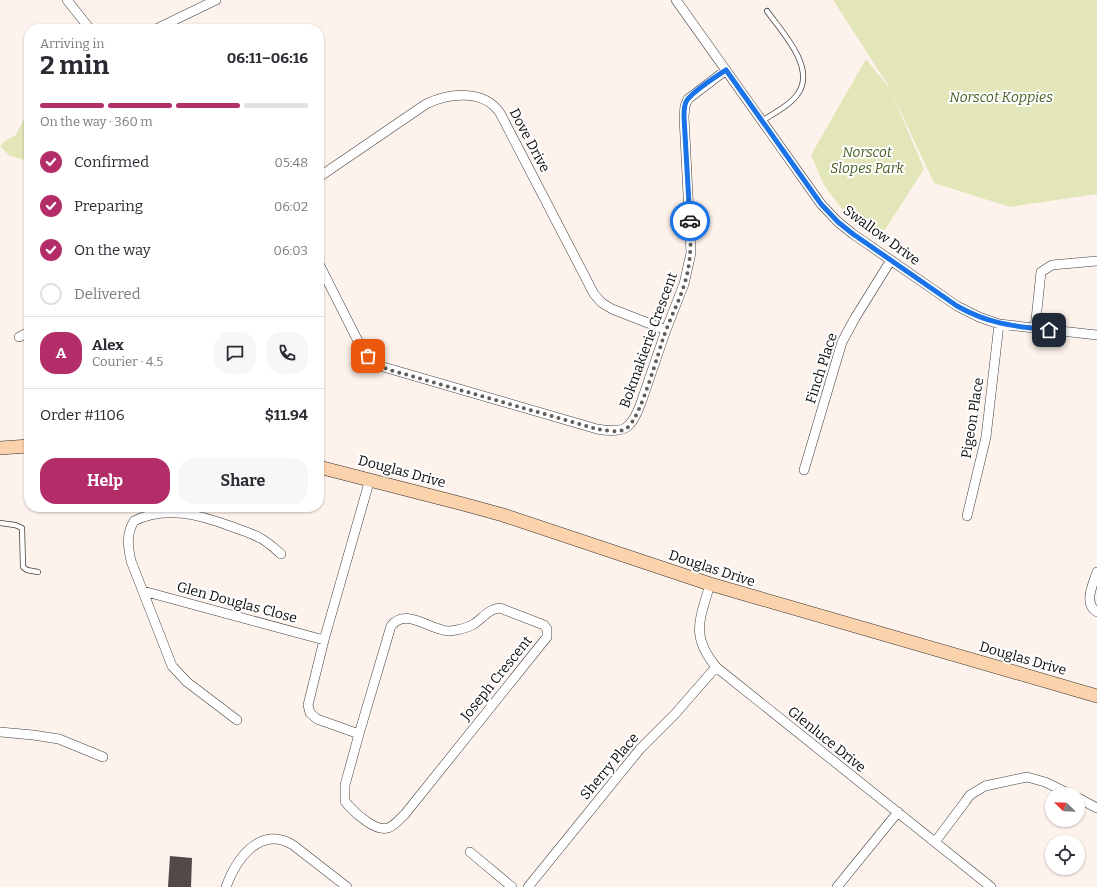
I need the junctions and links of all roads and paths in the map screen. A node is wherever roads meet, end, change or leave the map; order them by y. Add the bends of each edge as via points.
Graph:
1 (67, 0) edge
2 (216, 0) edge
3 (676, 0) edge
4 (767, 11) dead end
5 (86, 24) edge
6 (166, 24) edge
7 (726, 70) junction
8 (762, 121) junction
9 (324, 174) edge
10 (891, 260) junction
11 (1097, 261) edge
12 (324, 274) edge
13 (999, 324) junction
14 (1035, 329) junction
15 (666, 330) junction
16 (24, 334) edge
17 (1097, 335) edge
18 (19, 336) dead end
19 (24, 446) edge
20 (0, 448) edge
21 (324, 468) edge
22 (804, 470) dead end
23 (370, 480) junction
24 (967, 516) dead end
25 (0, 523) edge
26 (281, 554) dead end
27 (38, 572) dead end
28 (1097, 572) edge
29 (710, 584) junction
30 (143, 591) junction
31 (1097, 612) edge
32 (324, 640) junction
33 (716, 667) junction
34 (1097, 696) edge
35 (237, 720) dead end
36 (0, 732) edge
37 (359, 734) junction
38 (103, 757) dead end
39 (1055, 787) edge
40 (1085, 802) edge
41 (1097, 808) edge
42 (898, 812) junction
43 (935, 842) junction
44 (470, 852) dead end
45 (226, 887) edge
46 (347, 887) edge
47 (512, 887) edge
48 (528, 887) edge
49 (837, 887) edge
50 (991, 887) edge

1 - 5 street
2 - 6 street
3 - 7 street, Swallow Drive
4 - 8 lane via 797,53 802,66 803,82 791,101
7 - 8 street, Swallow Drive
7 - 15 street, Bokmakierie Crescent via 691,95 685,106 690,253 684,284
8 - 10 street, Swallow Drive via 829,213 853,234
9 - 15 street, Dove Drive via 426,104 457,96 480,97 487,100 494,104 500,113 594,294 612,309
10 - 13 street, Swallow Drive via 957,306
10 - 22 street, Finch Place via 842,342
11 - 14 street via 1052,265 1041,272
12 - 15 street, Bokmakierie Crescent via 361,347 380,366 597,429 619,431 626,429 633,420
13 - 14 street, Swallow Drive
13 - 24 street, Pigeon Place via 986,437
14 - 17 street, Swallow Drive
16 - 18 street
19 - 20 street
21 - 23 street, Douglas Drive
23 - 29 street, Douglas Drive via 503,516
23 - 32 street
25 - 27 lane via 22,528 23,567
26 - 30 street via 261,538 220,522 190,514 151,514 134,521 128,537 128,551
28 - 31 street via 1089,600
29 - 33 street, Glenluce Drive via 699,629 702,646
29 - 34 street, Douglas Drive
30 - 32 street, Glen Douglas Close
30 - 35 street via 170,660 181,678
32 - 37 street via 308,709 318,719
33 - 42 street, Glenluce Drive
33 - 48 street, Sherry Place via 675,714 640,748
36 - 38 street via 59,739
37 - 37 street, Joseph Crescent via 389,632 396,621 416,620 450,631 467,628 491,610 500,608 544,625 547,637 405,814 389,828 374,826 353,811 345,801 346,785
39 - 43 street via 1027,777 985,786 970,796
40 - 41 street
42 - 43 street, Glenluce Drive
42 - 49 street
43 - 50 street, Glenluce Drive
44 - 47 street
45 - 46 street via 241,859 257,843 277,838 293,845

